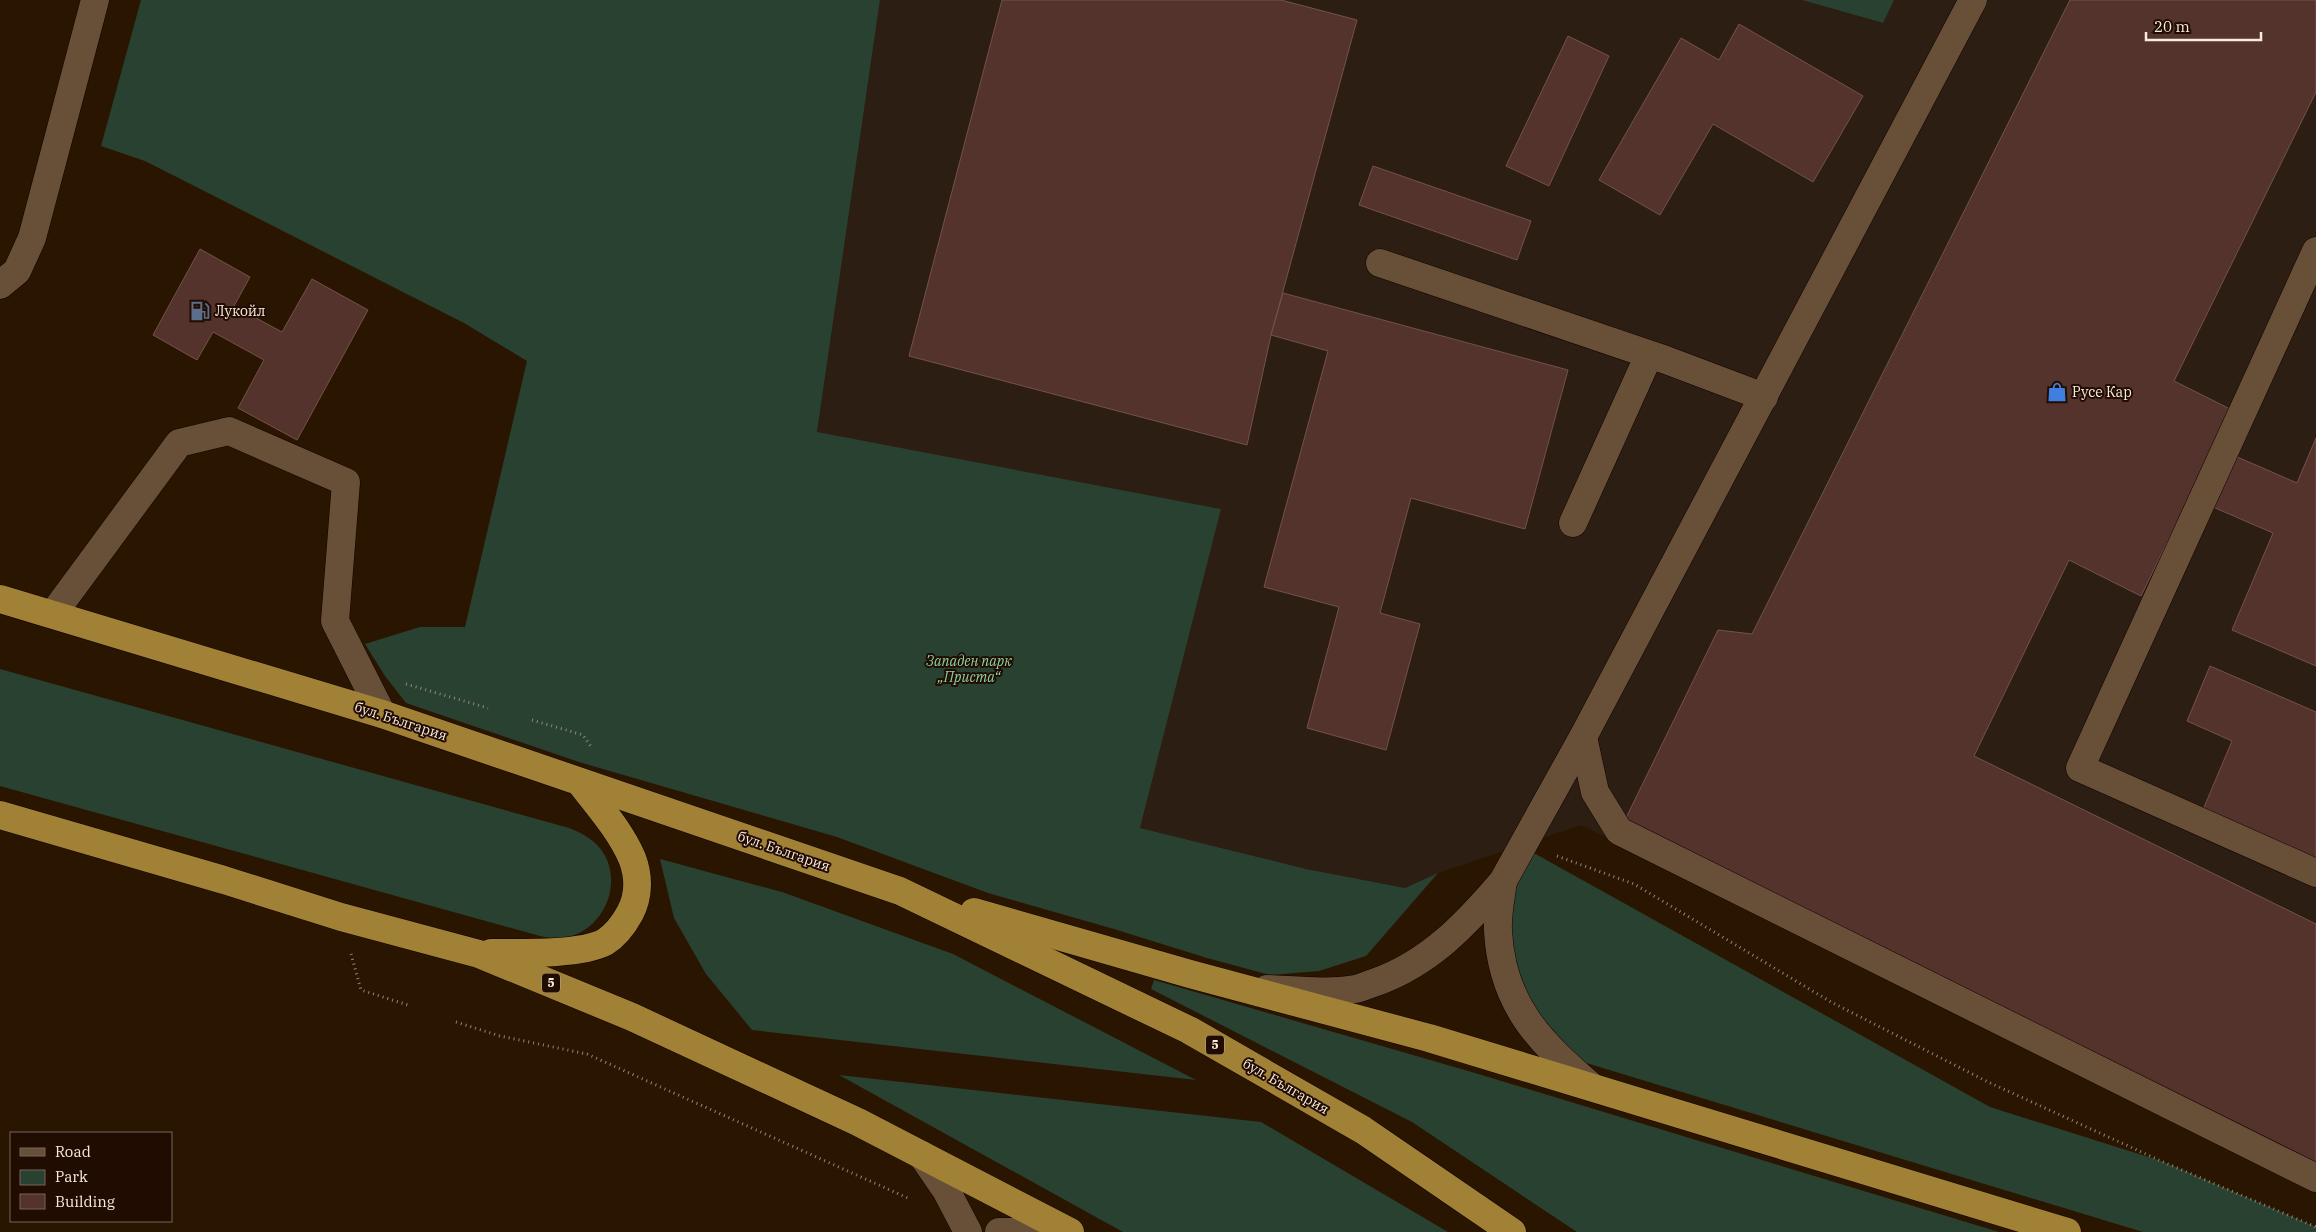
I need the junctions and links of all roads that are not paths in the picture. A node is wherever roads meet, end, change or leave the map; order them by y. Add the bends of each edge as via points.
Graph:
1 (95, 0) edge
2 (1974, 0) edge
3 (2316, 251) edge
4 (1380, 263) dead end
5 (0, 286) edge
6 (1649, 354) junction
7 (1764, 397) junction
8 (1573, 523) dead end
9 (0, 599) edge
10 (53, 614) junction
11 (382, 714) junction
12 (1583, 737) junction
13 (580, 782) junction
14 (0, 816) edge
15 (2316, 873) edge
16 (1503, 881) junction
17 (900, 891) junction
18 (479, 954) junction
19 (1246, 989) junction
20 (1592, 1087) junction
21 (922, 1155) junction
22 (2316, 1178) edge
23 (968, 1232) edge
24 (999, 1232) edge
25 (1029, 1232) edge
26 (1070, 1232) edge
27 (1512, 1232) edge
28 (2067, 1232) edge

1 - 5 street via 32,238 16,271
2 - 7 street
3 - 15 street via 2080,768
4 - 6 street
6 - 7 street
6 - 8 street
7 - 12 street
9 - 10 highway, бул. България / 5
10 - 11 highway, бул. България / 5
10 - 11 street via 179,443 228,431 346,482 335,621
11 - 13 highway, бул. България / 5
12 - 16 street
12 - 22 street via 1595,792 1619,831
13 - 17 highway, бул. България / 5
13 - 18 highway via 621,837 632,859 638,882 634,905 622,926 604,942 574,950
14 - 18 highway, 5 via 341,917
16 - 19 street via 1468,922 1441,946 1414,965 1384,979 1355,989
16 - 20 street via 1498,930 1503,966 1514,997 1530,1026 1551,1052
17 - 19 highway
17 - 27 highway, бул. България / 5 via 1189,1030 1363,1130
18 - 21 highway, 5 via 632,1017
19 - 20 highway via 1429,1038
20 - 28 highway
21 - 23 street via 946,1190
21 - 26 highway, 5
24 - 25 street

